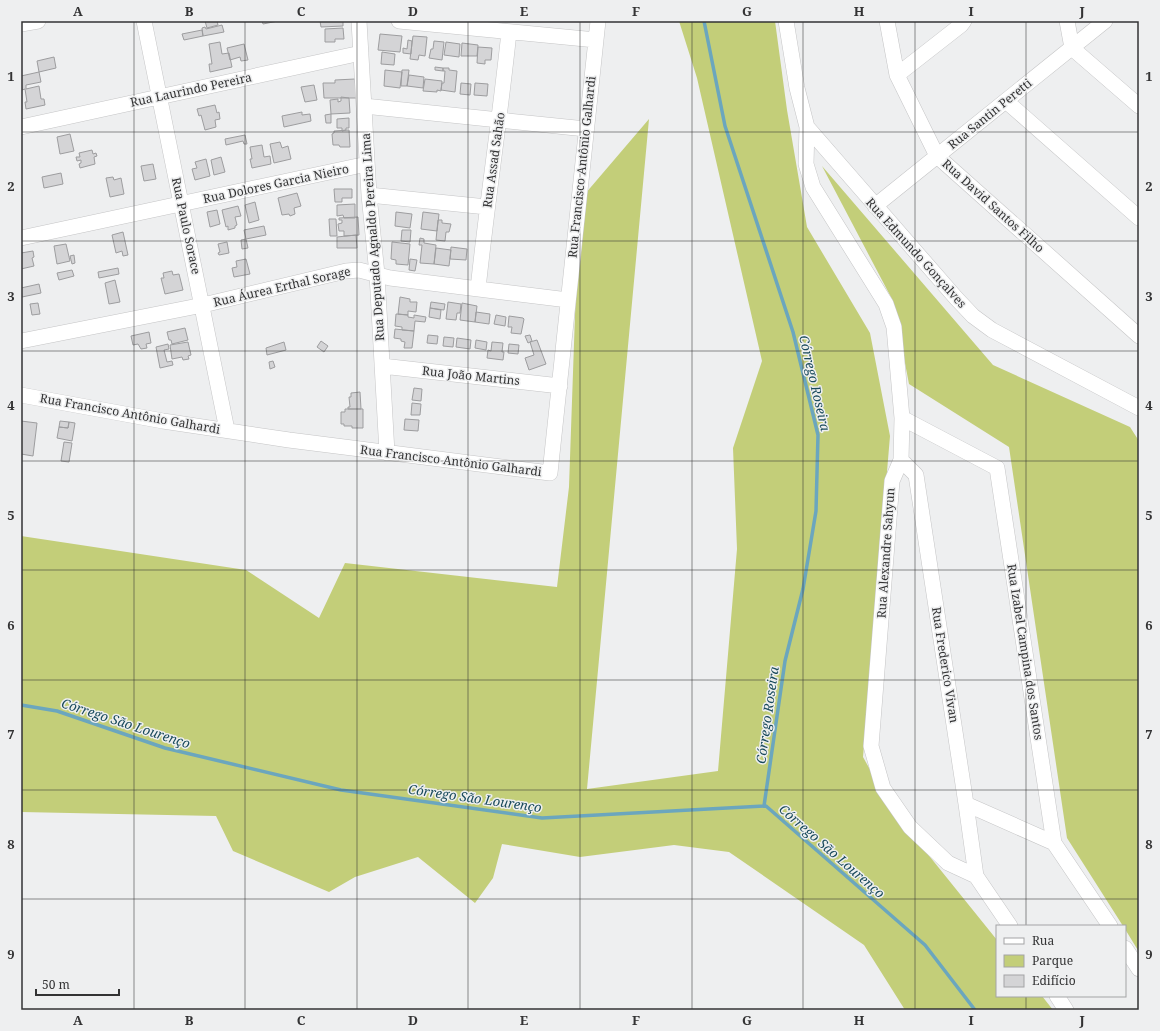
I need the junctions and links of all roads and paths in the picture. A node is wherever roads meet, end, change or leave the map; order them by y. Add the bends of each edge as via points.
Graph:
1 (38, 21) edge
2 (144, 21) edge
3 (359, 21) edge
4 (399, 21) edge
5 (598, 21) edge
6 (786, 21) edge
7 (887, 21) edge
8 (964, 21) edge
9 (1066, 21) edge
10 (1104, 21) edge
11 (21, 24) edge
12 (509, 32) junction
13 (596, 40) junction
14 (1072, 48) junction
15 (361, 53) junction
16 (897, 75) junction
17 (160, 97) junction
18 (1006, 100) junction
19 (364, 106) junction
20 (1139, 106) edge
21 (500, 120) junction
22 (21, 127) edge
23 (807, 127) junction
24 (586, 128) junction
25 (937, 156) junction
26 (367, 164) junction
27 (369, 195) junction
28 (182, 204) junction
29 (875, 206) junction
30 (487, 207) junction
31 (1139, 218) edge
32 (21, 238) edge
33 (377, 274) junction
34 (478, 289) junction
35 (568, 300) junction
36 (202, 305) junction
37 (1139, 336) edge
38 (21, 341) edge
39 (382, 366) junction
40 (560, 386) junction
41 (21, 395) edge
42 (1139, 408) edge
43 (902, 418) junction
44 (227, 430) junction
45 (387, 453) junction
46 (901, 460) junction
47 (966, 804) junction
48 (1054, 843) junction
49 (976, 876) junction
50 (1009, 925) edge
51 (1109, 925) edge
52 (1126, 950) edge
53 (1139, 969) edge
54 (1058, 997) edge
55 (1066, 1010) edge

1 - 11 street
2 - 17 street, Rua Paulo Sorace
3 - 15 street, Rua Deputado Agnaldo Pereira Lima
4 - 12 street
5 - 13 street, Rua Francisco Antônio Galhardi
6 - 23 street, Rua Edmundo Gonçalves via 797,88
7 - 16 street, Rua David Santos Filho
8 - 16 street
9 - 14 street
10 - 14 street, Rua Santin Peretti
12 - 13 street
12 - 21 street, Rua Assad Sahão
13 - 24 street, Rua Francisco Antônio Galhardi
14 - 18 street, Rua Santin Peretti
14 - 20 street
15 - 17 street, Rua Laurindo Pereira
15 - 19 street, Rua Deputado Agnaldo Pereira Lima
16 - 25 street, Rua David Santos Filho
17 - 22 street, Rua Laurindo Pereira
17 - 28 street, Rua Paulo Sorace
18 - 25 street, Rua Santin Peretti
18 - 31 street
19 - 21 street
19 - 26 street, Rua Deputado Agnaldo Pereira Lima
21 - 24 street
21 - 30 street, Rua Assad Sahão
23 - 29 street, Rua Edmundo Gonçalves
23 - 43 street, Rua Alexandre Sahyun via 806,164 812,187 886,304 894,328
24 - 35 street, Rua Francisco Antônio Galhardi
25 - 29 street, Rua Santin Peretti
25 - 37 street, Rua David Santos Filho
26 - 27 street, Rua Deputado Agnaldo Pereira Lima
26 - 28 street, Rua Dolores Garcia Nieiro
27 - 30 street
27 - 33 street, Rua Deputado Agnaldo Pereira Lima
28 - 32 street, Rua Dolores Garcia Nieiro
28 - 36 street, Rua Paulo Sorace
29 - 42 street, Rua Edmundo Gonçalves via 973,316 992,330
30 - 34 street, Rua Assad Sahão
33 - 34 street, Rua Áurea Erthal Sorage via 390,278
33 - 36 street, Rua Áurea Erthal Sorage via 360,270 346,271
33 - 39 street, Rua Deputado Agnaldo Pereira Lima
34 - 35 street, Rua Áurea Erthal Sorage
35 - 40 street, Rua Francisco Antônio Galhardi
36 - 38 street, Rua Áurea Erthal Sorage
36 - 44 street, Rua Paulo Sorace
39 - 40 street, Rua João Martins
39 - 45 street, Rua Deputado Agnaldo Pereira Lima
40 - 45 street, Rua Francisco Antônio Galhardi via 550,473
41 - 44 street, Rua Francisco Antônio Galhardi
43 - 46 street, Rua Alexandre Sahyun
43 - 48 street, Rua Izabel Campina dos Santos via 997,468
44 - 45 street, Rua Francisco Antônio Galhardi
46 - 47 street, Rua Frederico Vivan via 916,475
46 - 49 street, Rua Alexandre Sahyun via 892,481 871,746 883,788 910,827 948,863
47 - 48 street
47 - 49 street, Rua Frederico Vivan
48 - 51 street, Rua Izabel Campina dos Santos
49 - 50 street
52 - 53 street
54 - 55 street

